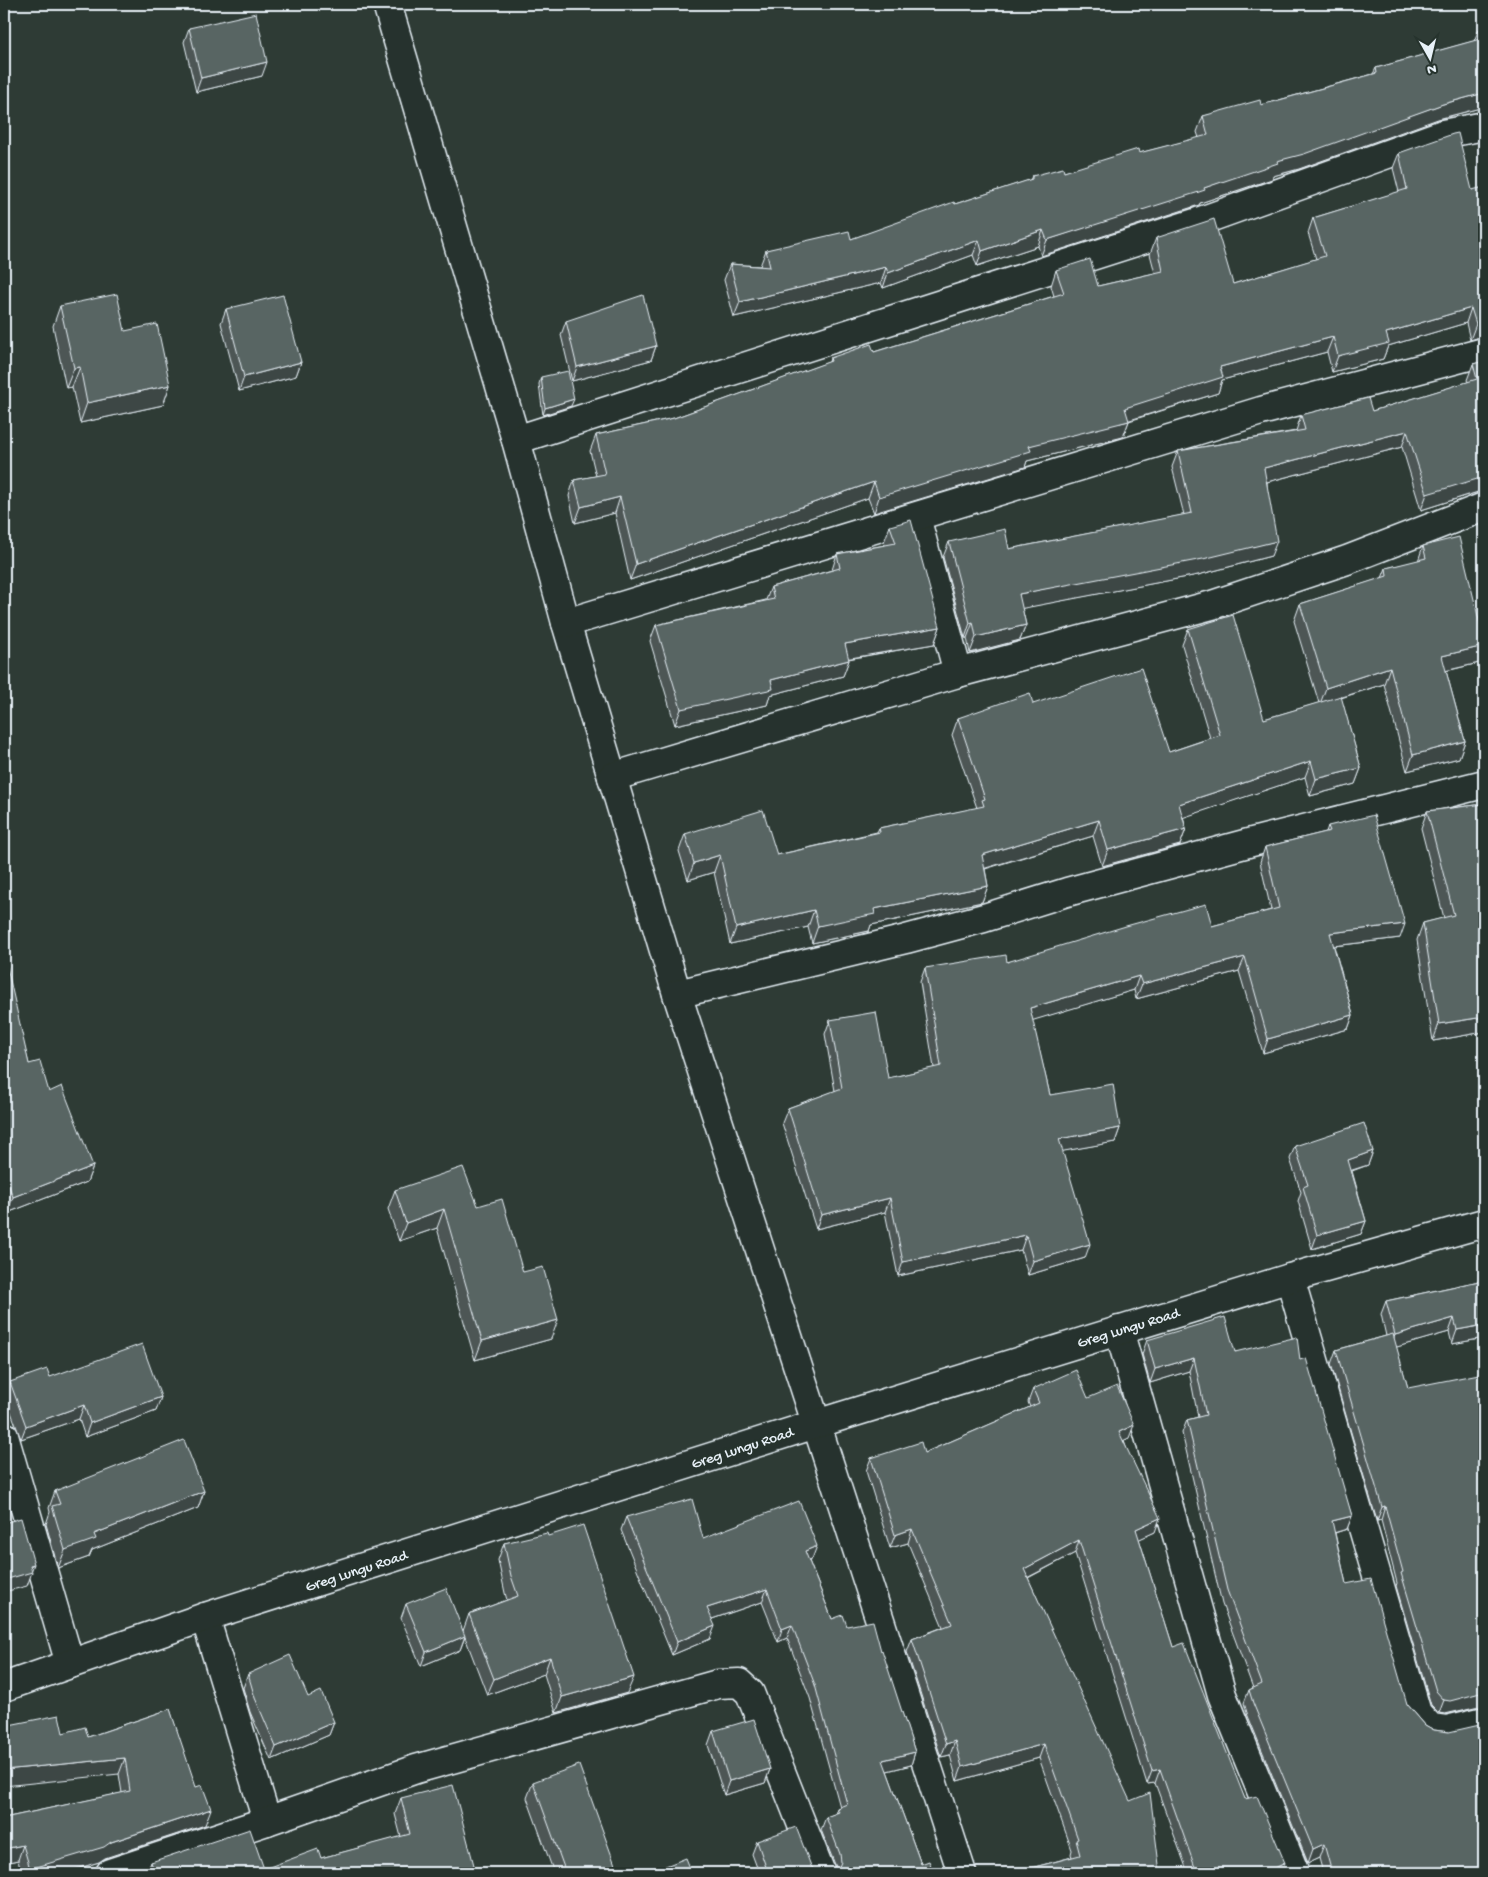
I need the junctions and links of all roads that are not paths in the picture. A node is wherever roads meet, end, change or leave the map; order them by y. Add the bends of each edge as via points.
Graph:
1 (387, 4) edge
2 (1484, 126) edge
3 (1484, 352) edge
4 (516, 440) junction
5 (1484, 507) edge
6 (916, 517) junction
7 (566, 623) junction
8 (958, 673) junction
9 (612, 777) junction
10 (1484, 784) edge
11 (677, 994) junction
12 (1484, 1223) edge
13 (1290, 1278) junction
14 (1119, 1330) junction
15 (816, 1424) junction
16 (4, 1436) edge
17 (205, 1618) junction
18 (70, 1664) junction
19 (4, 1686) edge
20 (1484, 1721) edge
21 (268, 1822) junction
22 (110, 1873) edge
23 (821, 1873) edge
24 (962, 1873) edge
25 (1295, 1873) edge

1 - 4 street
2 - 4 street via 1443,134 1198,222
3 - 6 street via 1261,411
4 - 7 street
5 - 8 street via 1347,560 1212,605
6 - 7 street
6 - 8 street
7 - 9 street
8 - 9 street
9 - 11 street
10 - 11 street via 1067,892 932,932
11 - 15 street
12 - 13 street, Greg Lungu Road
13 - 14 street, Greg Lungu Road
13 - 20 street via 1417,1713 1431,1728 1446,1730
14 - 15 street, Greg Lungu Road
14 - 25 street via 1222,1695
15 - 17 street, Greg Lungu Road
15 - 24 street
16 - 18 street
17 - 18 street, Greg Lungu Road
17 - 21 street
18 - 19 street, Greg Lungu Road
21 - 22 street
21 - 23 street via 416,1769 718,1684 738,1683 750,1692

